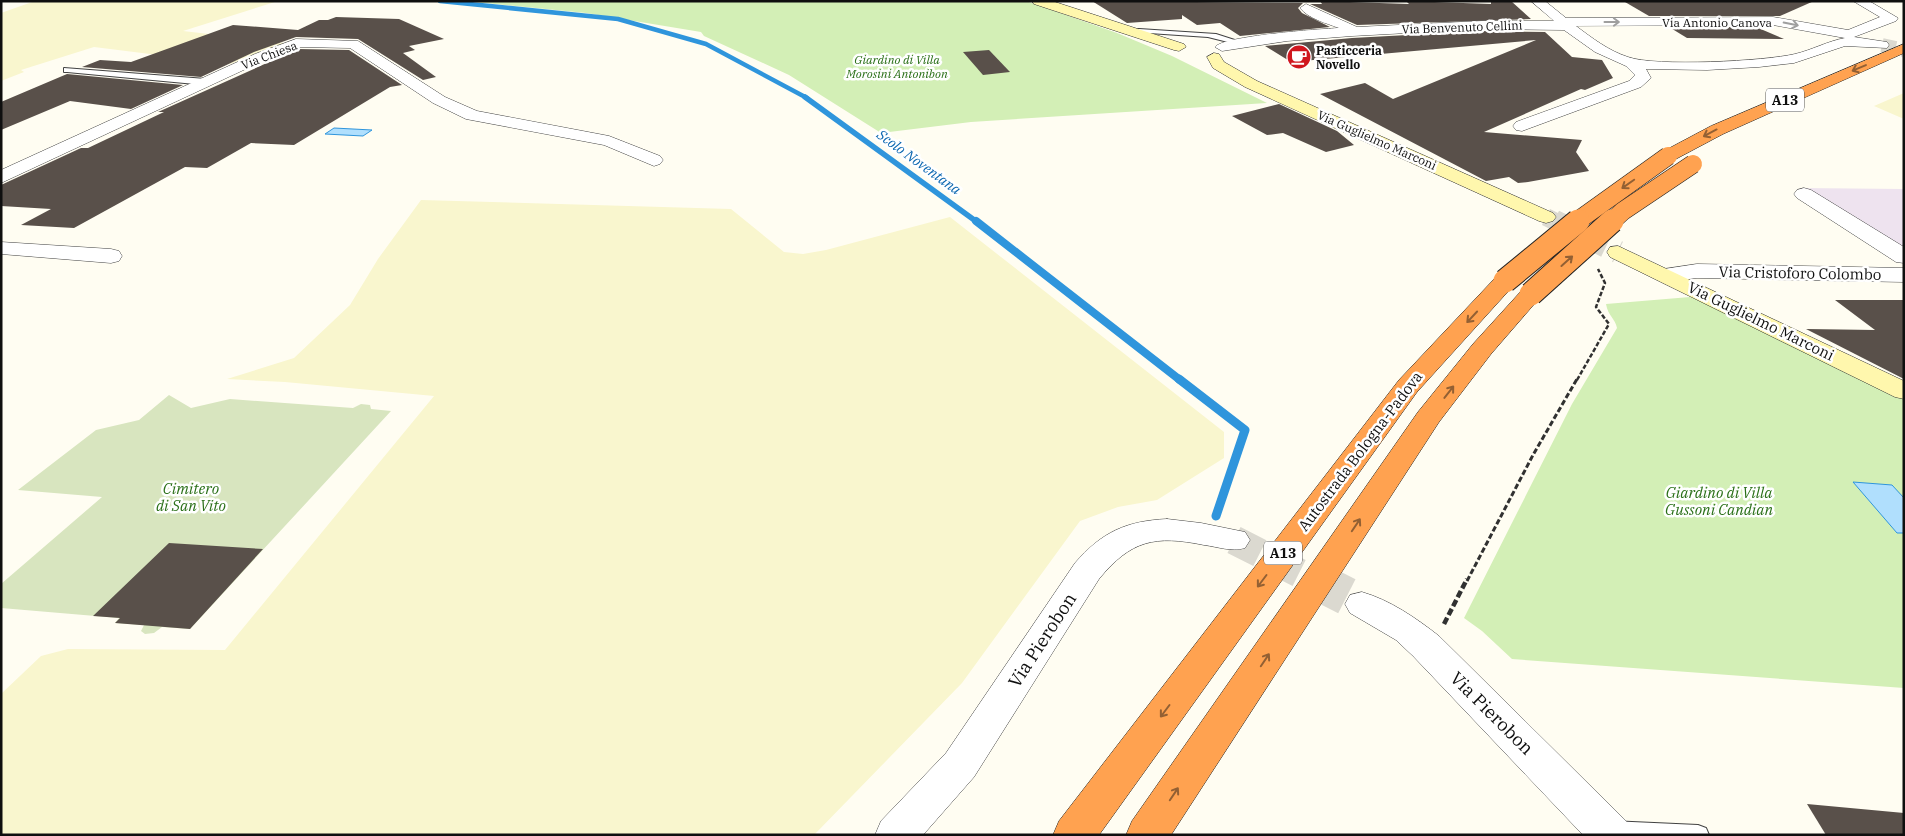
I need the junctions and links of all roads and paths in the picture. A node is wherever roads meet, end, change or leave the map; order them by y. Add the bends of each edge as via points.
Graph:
1 (1038, 1) edge
2 (1528, 1) edge
3 (1537, 1) edge
4 (1859, 1) edge
5 (1306, 8) dead end
6 (1565, 24) junction
7 (1357, 30) junction
8 (1134, 33) junction
9 (1240, 43) junction
10 (1882, 45) tunnel mouth
11 (1904, 48) tunnel mouth
12 (1201, 52) junction
13 (1632, 64) junction
14 (1904, 65) tunnel mouth
15 (67, 70) dead end
16 (206, 82) junction
17 (1522, 126) dead end
18 (1740, 138) dead end
19 (654, 160) dead end
20 (1700, 160) dead end
21 (1, 177) edge
22 (1804, 194) dead end
23 (1546, 217) tunnel mouth
24 (1, 248) edge
25 (1618, 252) tunnel mouth
26 (112, 256) dead end
27 (1904, 257) edge
28 (1592, 266) dead end
29 (1666, 275) junction
30 (1904, 275) edge
31 (1518, 288) junction
32 (1904, 391) edge
33 (1234, 540) tunnel mouth
34 (1362, 604) tunnel mouth
35 (1426, 646) junction
36 (1609, 833) edge
37 (896, 835) edge
38 (1074, 835) edge
39 (1147, 835) edge
40 (1698, 835) edge

1 - 8 street, Via Guglielmo Marconi
2 - 3 street
3 - 6 street, Via Benvenuto Cellini
6 -> 4 street, Via Antonio Canova via 1773,21 1849,34 1891,18
5 - 7 street, Via Benvenuto Cellini
6 - 7 street, Via Benvenuto Cellini via 1476,24
6 - 13 street via 1598,48
7 - 9 street, Via Benvenuto Cellini
8 - 9 lane via 1150,29 1173,34 1221,36
8 - 12 street, Via Guglielmo Marconi
9 - 12 street, Via Benvenuto Cellini
10 - 13 street via 1843,42 1794,59 1762,62
11 -> 31 highway, Autostrada Bologna-Padova / A13, bridge via 1717,130 1668,156 1562,232
12 - 23 street, Via Guglielmo Marconi via 1251,84
13 - 17 street via 1643,74 1635,84
14 - 18 highway, A13
15 - 16 lane
16 - 19 street, Via Chiesa via 296,43 354,44 439,100 472,114 609,141
16 - 21 street, Via Chiesa
31 -> 20 highway, Autostrada Bologna-Padova / A13, bridge via 1623,211
22 - 27 street, Via Cristoforo Colombo
24 - 26 street
25 - 29 street, Via Guglielmo Marconi
28 - 35 path via 1600,270 1605,283 1596,307 1608,324 1533,455 1439,634
29 - 30 street, Via Cristoforo Colombo via 1697,270
29 - 32 street, Via Guglielmo Marconi
31 -> 38 highway, Autostrada Bologna-Padova / A13 via 1408,386
39 -> 31 highway, Autostrada Bologna-Padova / A13 via 1428,418 1482,350
33 - 37 street, Via Pierobon via 1176,529 1157,530 1123,538 1106,550 1087,571 960,765
34 - 35 street, Via Pierobon via 1408,631
35 - 36 street, Via Pierobon
36 - 40 lane

